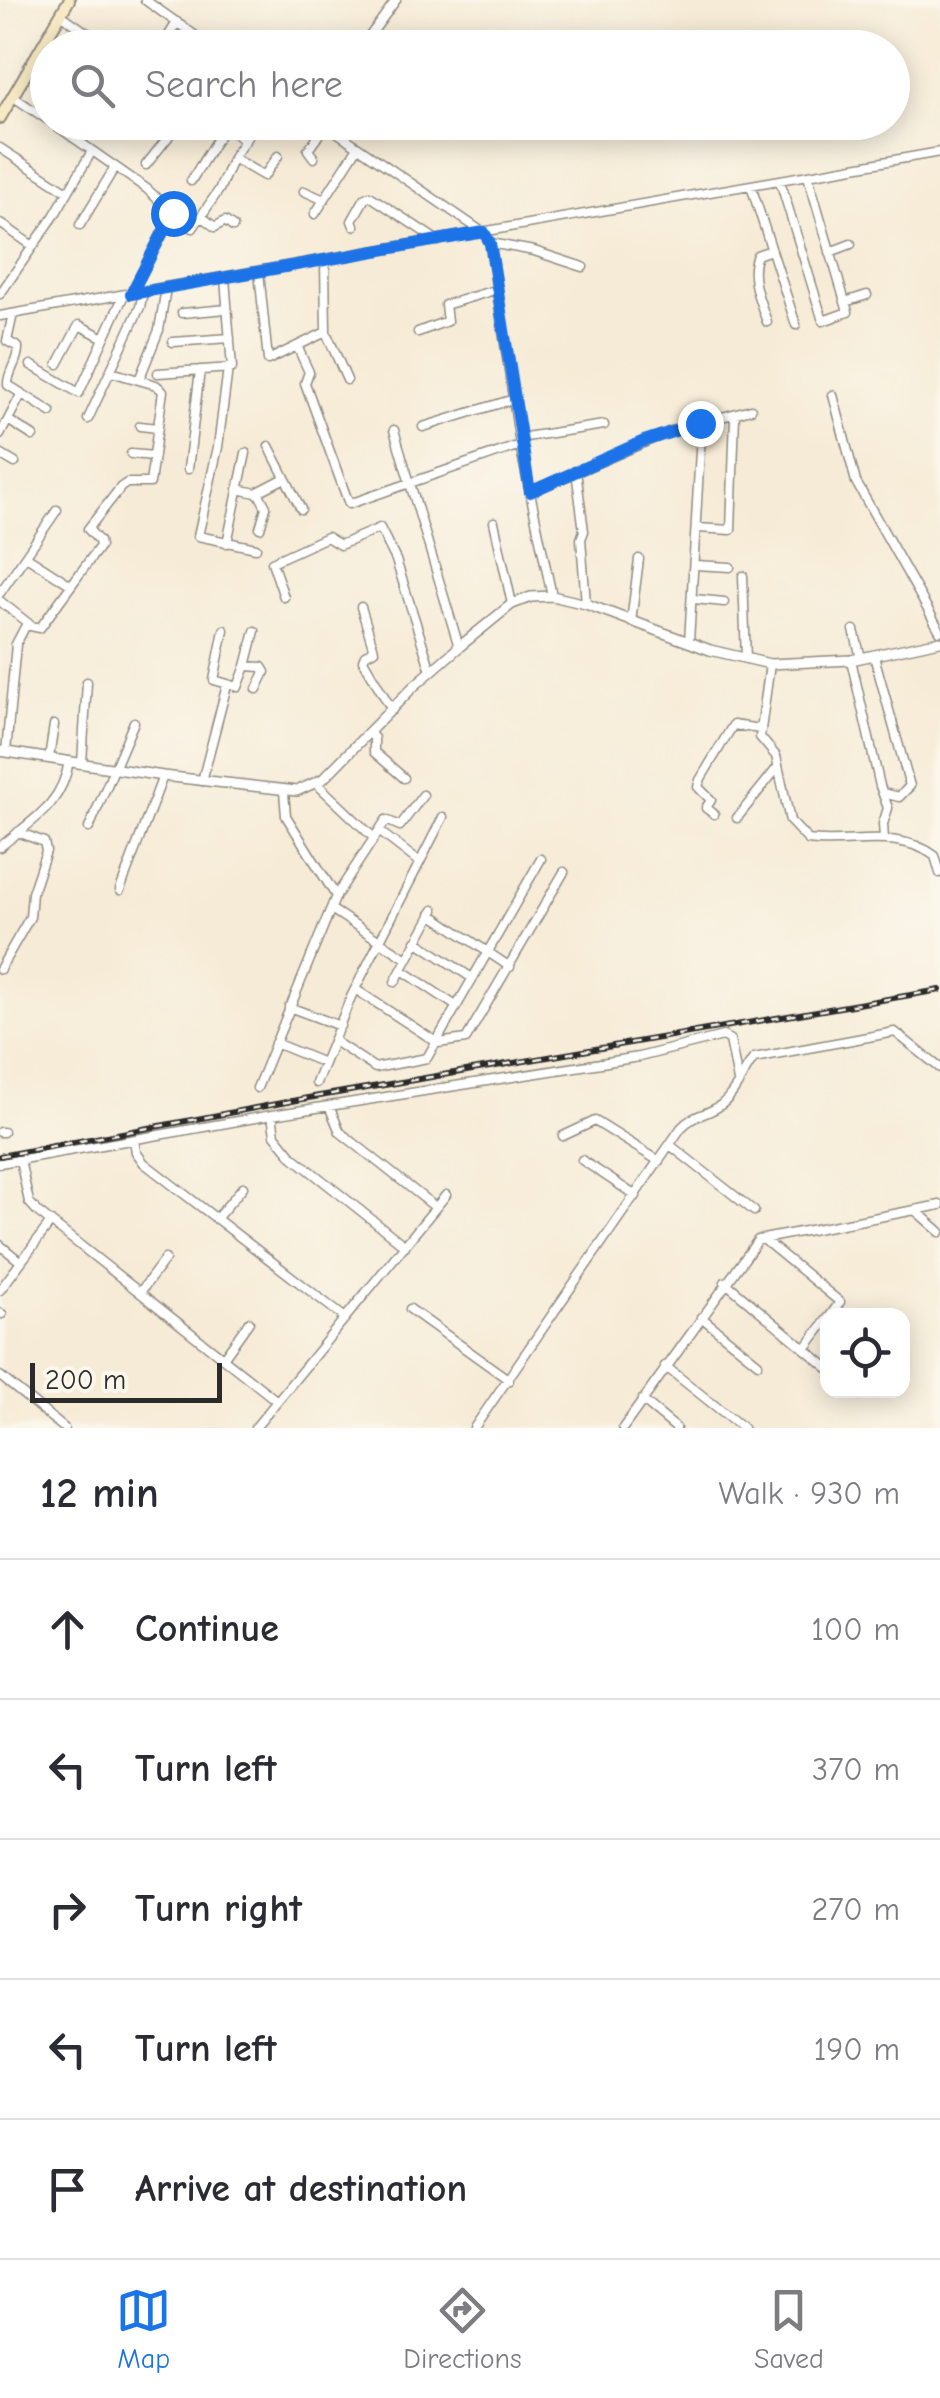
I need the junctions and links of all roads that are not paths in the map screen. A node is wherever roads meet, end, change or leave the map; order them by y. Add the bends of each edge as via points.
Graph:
1 (69, 0) edge
2 (145, 0) edge
3 (396, 0) edge
4 (60, 14) junction
5 (177, 22) junction
6 (52, 30) edge
7 (83, 30) edge
8 (172, 30) edge
9 (188, 30) edge
10 (374, 30) edge
11 (30, 68) edge
12 (12, 96) junction
13 (30, 108) edge
14 (0, 117) edge
15 (77, 140) edge
16 (166, 140) edge
17 (214, 140) edge
18 (314, 140) edge
19 (348, 140) edge
20 (245, 141) edge
21 (358, 147) junction
22 (0, 148) edge
23 (92, 151) junction
24 (940, 152) edge
25 (278, 156) dead end
26 (233, 158) junction
27 (314, 158) dead end
28 (146, 165) dead end
29 (115, 167) junction
30 (808, 176) junction
31 (191, 181) dead end
32 (780, 181) junction
33 (751, 186) junction
34 (304, 191) dead end
35 (68, 192) junction
36 (324, 200) junction
37 (173, 213) junction
38 (315, 214) dead end
39 (202, 217) junction
40 (0, 223) edge
41 (80, 226) dead end
42 (233, 226) dead end
43 (354, 226) dead end
44 (835, 226) dead end
45 (824, 230) junction
46 (484, 232) junction
47 (438, 242) junction
48 (490, 243) junction
49 (851, 244) dead end
50 (33, 246) junction
51 (771, 250) junction
52 (830, 252) junction
53 (325, 262) junction
54 (583, 267) dead end
55 (259, 272) junction
56 (225, 278) junction
57 (166, 288) junction
58 (498, 289) junction
59 (0, 292) edge
60 (143, 292) junction
61 (127, 295) junction
62 (868, 295) dead end
63 (845, 302) junction
64 (227, 309) junction
65 (182, 313) dead end
66 (12, 314) junction
67 (0, 316) edge
68 (767, 322) dead end
69 (796, 324) dead end
70 (326, 332) junction
71 (418, 332) dead end
72 (104, 338) junction
73 (230, 338) junction
74 (172, 342) dead end
75 (297, 346) junction
76 (58, 364) dead end
77 (31, 365) dead end
78 (228, 368) junction
79 (200, 370) junction
80 (111, 372) junction
81 (170, 372) junction
82 (158, 373) dead end
83 (139, 380) junction
84 (347, 380) dead end
85 (4, 389) edge
86 (21, 395) junction
87 (833, 395) dead end
88 (514, 399) junction
89 (751, 409) dead end
90 (51, 412) dead end
91 (736, 414) junction
92 (88, 419) dead end
93 (8, 420) junction
94 (140, 426) dead end
95 (604, 426) dead end
96 (423, 427) dead end
97 (158, 428) junction
98 (394, 430) dead end
99 (701, 433) dead end
100 (0, 435) edge
101 (32, 436) dead end
102 (161, 438) dead end
103 (520, 442) junction
104 (269, 446) dead end
105 (246, 452) dead end
106 (0, 454) edge
107 (131, 454) dead end
108 (154, 456) junction
109 (190, 457) junction
110 (214, 462) junction
111 (15, 463) dead end
112 (188, 469) dead end
113 (576, 471) junction
114 (286, 478) junction
115 (409, 482) junction
116 (238, 490) junction
117 (258, 492) junction
118 (530, 492) junction
119 (301, 509) dead end
120 (58, 510) dead end
121 (494, 522) dead end
122 (260, 528) dead end
123 (697, 528) junction
124 (226, 542) junction
125 (256, 548) dead end
126 (26, 556) junction
127 (639, 560) dead end
128 (695, 565) junction
129 (730, 567) dead end
130 (742, 576) dead end
131 (71, 586) junction
132 (0, 593) edge
133 (552, 596) junction
134 (284, 597) dead end
135 (694, 599) junction
136 (0, 601) edge
137 (724, 602) dead end
138 (512, 604) junction
139 (586, 604) junction
140 (361, 607) dead end
141 (631, 622) junction
142 (29, 624) junction
143 (224, 630) dead end
144 (854, 630) dead end
145 (940, 630) edge
146 (255, 631) dead end
147 (940, 641) edge
148 (689, 642) junction
149 (459, 646) junction
150 (874, 656) junction
151 (746, 659) junction
152 (856, 659) junction
153 (770, 664) junction
154 (246, 666) junction
155 (431, 670) junction
156 (87, 682) dead end
157 (228, 685) junction
158 (257, 689) dead end
159 (392, 710) junction
160 (134, 722) dead end
161 (54, 725) dead end
162 (761, 728) junction
163 (369, 732) junction
164 (3, 752) edge
165 (50, 758) junction
166 (70, 761) junction
167 (82, 763) junction
168 (779, 766) junction
169 (113, 768) junction
170 (163, 776) junction
171 (404, 778) dead end
172 (202, 781) junction
173 (316, 784) junction
174 (284, 792) junction
175 (883, 793) junction
176 (423, 795) dead end
177 (714, 814) dead end
178 (442, 817) dead end
179 (737, 818) dead end
180 (89, 828) dead end
181 (18, 832) junction
182 (376, 834) junction
183 (884, 839) junction
184 (0, 846) edge
185 (937, 854) edge
186 (541, 859) dead end
187 (418, 862) junction
188 (564, 872) dead end
189 (940, 873) edge
190 (120, 890) dead end
191 (336, 896) junction
192 (331, 909) junction
193 (416, 941) junction
194 (379, 942) junction
195 (488, 951) junction
196 (406, 959) junction
197 (510, 967) junction
198 (0, 968) edge
199 (402, 970) junction
200 (472, 978) junction
201 (395, 982) dead end
202 (355, 989) junction
203 (456, 1006) junction
204 (289, 1007) junction
205 (340, 1026) junction
206 (446, 1026) junction
207 (466, 1039) junction
208 (334, 1042) junction
209 (275, 1044) junction
210 (438, 1044) junction
211 (324, 1063) junction
212 (940, 1068) edge
213 (738, 1082) junction
214 (316, 1083) dead end
215 (257, 1088) dead end
216 (329, 1106) junction
217 (272, 1115) junction
218 (580, 1119) dead end
219 (564, 1136) dead end
220 (134, 1140) junction
221 (670, 1144) junction
222 (20, 1160) junction
223 (582, 1160) dead end
224 (659, 1161) junction
225 (0, 1163) edge
226 (244, 1187) dead end
227 (446, 1195) dead end
228 (636, 1196) junction
229 (940, 1205) edge
230 (435, 1208) junction
231 (915, 1210) junction
232 (754, 1211) dead end
233 (216, 1219) junction
234 (51, 1222) junction
235 (940, 1232) edge
236 (763, 1239) junction
237 (0, 1245) edge
238 (405, 1246) junction
239 (165, 1259) dead end
240 (21, 1262) junction
241 (725, 1282) junction
242 (0, 1290) edge
243 (141, 1291) junction
244 (835, 1308) edge
245 (410, 1309) dead end
246 (702, 1316) junction
247 (344, 1317) junction
248 (249, 1322) dead end
249 (820, 1328) edge
250 (805, 1349) junction
251 (224, 1357) junction
252 (820, 1361) edge
253 (758, 1363) dead end
254 (665, 1366) junction
255 (0, 1376) edge
256 (509, 1380) junction
257 (642, 1400) junction
258 (277, 1402) junction
259 (64, 1428) edge
260 (255, 1428) edge
261 (474, 1428) edge
262 (623, 1428) edge
263 (676, 1428) edge
264 (743, 1428) edge

1 - 4 main road
2 - 5 street
3 - 10 street
4 - 6 main road
4 - 7 street
5 - 8 street
5 - 9 street
11 - 12 main road
12 - 13 street
12 - 14 main road
15 - 23 street
16 - 28 street
17 - 31 street
18 - 27 street via 308,150
19 - 21 street
20 - 26 street
21 - 36 street
21 - 46 street
22 - 35 street
23 - 29 street
23 - 35 street
24 - 30 street
25 - 26 street via 264,176
26 - 39 street
29 - 37 street
29 - 41 street
30 - 32 street
30 - 45 street
32 - 33 street
32 - 63 street via 824,321 848,312
33 - 46 street
33 - 51 street
34 - 36 street
35 - 50 street
36 - 38 street
37 - 39 street via 193,228
37 - 61 street
39 - 42 street via 216,228 225,221
40 - 50 street
43 - 47 street via 370,196
44 - 45 street
45 - 52 street
46 - 47 street
46 - 48 street
47 - 53 street
48 - 54 street
48 - 58 street
49 - 52 street
50 - 59 street
51 - 68 street via 757,255 754,266
51 - 69 street
52 - 63 street
53 - 55 street
53 - 70 street
55 - 56 street
55 - 75 street via 266,358
56 - 57 street
56 - 64 street
57 - 60 street
57 - 83 street via 159,330
58 - 71 street via 445,305 447,321
58 - 88 street
60 - 61 street
60 - 80 street
61 - 66 street
61 - 72 street
62 - 63 street
64 - 65 street
64 - 73 street
66 - 67 street
66 - 85 street via 6,340 18,354
70 - 75 street
70 - 84 street
72 - 76 street via 78,326
72 - 77 street via 79,394
73 - 74 street
73 - 78 street
75 - 115 street via 349,504
78 - 79 street
78 - 110 street
79 - 81 street
79 - 109 street
80 - 83 street
80 - 92 street
81 - 82 street
81 - 102 street
83 - 97 street via 162,389
85 - 86 street
86 - 90 street
86 - 93 street
87 - 145 street via 856,482
88 - 96 street
88 - 103 street
89 - 91 street
91 - 113 street via 672,430
91 - 123 street via 732,530
93 - 100 street
93 - 101 street
94 - 97 street
95 - 103 street
97 - 108 street
98 - 115 street
99 - 123 street
103 - 115 street
103 - 118 street
104 - 114 street
105 - 116 street
106 - 111 street
107 - 108 street
108 - 131 street via 150,483 124,484 90,526 100,543
109 - 110 street
109 - 112 street
110 - 124 street via 198,536
113 - 118 street
113 - 139 street
114 - 117 street
114 - 119 street
115 - 149 street
116 - 117 street
116 - 124 street
117 - 122 street via 266,507
118 - 133 street
120 - 126 street
121 - 138 street
123 - 128 street
124 - 125 street
126 - 131 street
126 - 132 street
127 - 141 street
128 - 129 street
128 - 135 street
130 - 151 street
131 - 142 street via 40,628
133 - 138 street
133 - 139 street
134 - 155 street via 272,562 327,537 340,544 380,528
135 - 137 street
135 - 148 street
136 - 142 street
138 - 149 street
139 - 141 street
140 - 159 street via 374,650 363,658
141 - 148 street
142 - 164 street via 16,644
143 - 157 street via 214,680
144 - 152 street
146 - 154 street
147 - 150 street
148 - 151 street
149 - 155 street
150 - 152 street
150 - 175 street via 910,786 899,797
151 - 153 street
152 - 153 street
152 - 175 street
153 - 162 street
154 - 157 street via 239,687
154 - 158 street via 265,670
155 - 159 street
156 - 167 street
157 - 172 street
159 - 163 street
160 - 169 street
161 - 165 street
162 - 168 street via 760,740
162 - 177 street via 733,724 700,780 698,788 712,800 706,808
163 - 171 street via 374,752
163 - 173 street
164 - 165 street
165 - 166 street
166 - 167 street
166 - 181 street via 61,793
167 - 169 street
168 - 179 street
168 - 183 street via 790,821 802,836 819,842
169 - 170 street
169 - 180 street
170 - 172 street
170 - 190 street
172 - 174 street
173 - 174 street
173 - 182 street
174 - 191 street via 286,816
175 - 183 street
176 - 182 street via 402,825 388,819
178 - 187 street
181 - 184 street
181 - 198 street via 44,842 46,851 30,916
182 - 187 street
182 - 191 street
183 - 185 street
185 - 189 street
186 - 195 street
187 - 194 street
188 - 197 street
191 - 192 street
192 - 194 street
192 - 204 street
193 - 195 street via 433,912
193 - 196 street
193 - 200 street
194 - 196 street
194 - 202 street
195 - 197 street
195 - 200 street
196 - 199 street
197 - 207 street
199 - 201 street
199 - 203 street
200 - 203 street
202 - 205 street
202 - 210 street
203 - 206 street
204 - 205 street
204 - 209 street
205 - 208 street
206 - 207 street
206 - 210 street
207 - 210 street
208 - 210 street via 375,1068 424,1061
208 - 211 street
209 - 211 street
209 - 215 street
211 - 214 street
212 - 213 street via 891,1032 757,1056
213 - 216 street via 724,1036 638,1057
213 - 221 street via 726,1101 688,1120
216 - 217 street
216 - 230 street via 340,1132
217 - 220 street
217 - 238 street via 275,1136 292,1157
218 - 224 street via 612,1130
219 - 224 street via 595,1121
220 - 222 street
220 - 233 street via 144,1163
221 - 224 street
221 - 232 street
222 - 225 street
222 - 234 street via 29,1202
223 - 228 street
224 - 228 street
226 - 233 street
227 - 230 street
228 - 256 street
229 - 231 street
230 - 238 street
231 - 235 street
231 - 236 street
233 - 247 street
234 - 240 street
234 - 243 street
236 - 241 street
236 - 244 street via 840,1302
237 - 240 street
238 - 247 street
239 - 243 street
240 - 242 street
241 - 246 street
241 - 250 street
243 - 251 street
245 - 256 street
246 - 253 street
246 - 254 street
247 - 258 street
248 - 251 street
249 - 250 street
250 - 252 street
251 - 258 street
254 - 257 street
254 - 264 street
255 - 259 street
256 - 261 street
257 - 262 street
257 - 263 street
258 - 260 street

